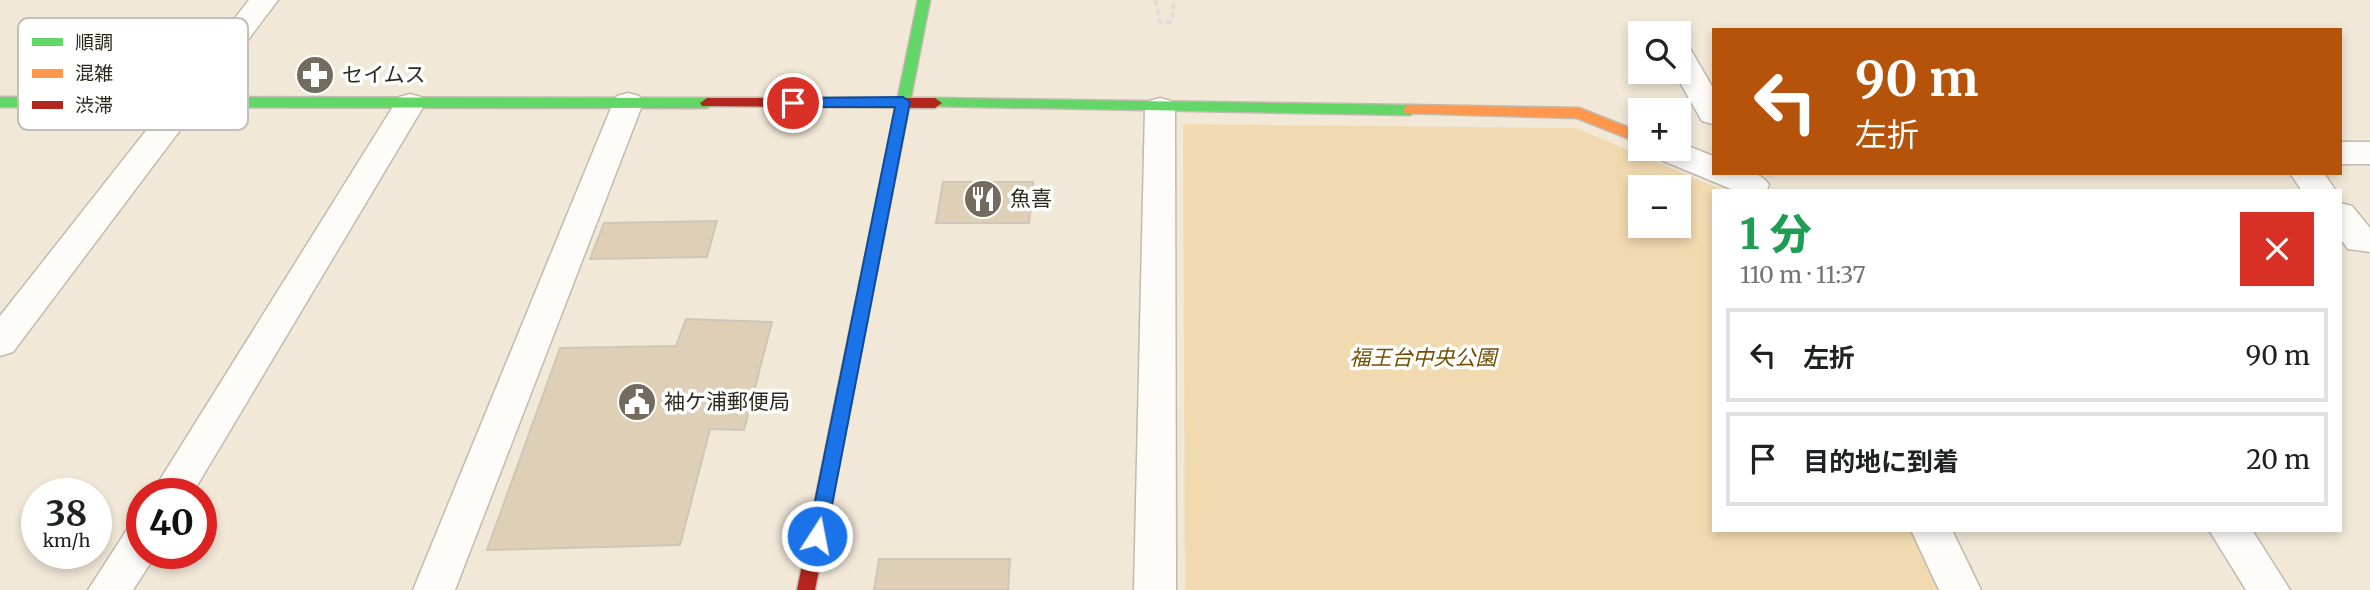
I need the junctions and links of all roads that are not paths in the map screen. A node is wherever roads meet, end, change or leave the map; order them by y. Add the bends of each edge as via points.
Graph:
1 (264, 0) edge
2 (924, 0) edge
3 (248, 21) edge
4 (1691, 75) edge
5 (0, 102) edge
6 (18, 102) edge
7 (903, 102) junction
8 (248, 103) edge
9 (628, 103) junction
10 (410, 104) junction
11 (1160, 108) junction
12 (1712, 112) edge
13 (165, 130) edge
14 (1628, 133) edge
15 (2342, 153) edge
16 (2370, 153) edge
17 (1691, 160) edge
18 (1712, 169) edge
19 (2308, 175) edge
20 (2318, 189) edge
21 (2342, 218) edge
22 (2370, 240) edge
23 (0, 342) edge
24 (181, 478) edge
25 (1932, 532) edge
26 (2230, 532) edge
27 (126, 565) edge
28 (109, 590) edge
29 (434, 590) edge
30 (806, 590) edge
31 (1155, 590) edge
32 (1960, 590) edge
33 (2269, 590) edge

1 - 3 street
2 - 7 street
4 - 12 street
5 - 6 street
7 - 9 street
7 - 11 street
7 - 30 street
8 - 10 street
9 - 10 street
9 - 29 street
10 - 24 street
11 - 14 street via 1579,113
11 - 31 street
13 - 23 street
15 - 16 street
17 - 18 street
19 - 20 street
21 - 22 street via 2360,240
25 - 32 street
26 - 33 street
27 - 28 street

